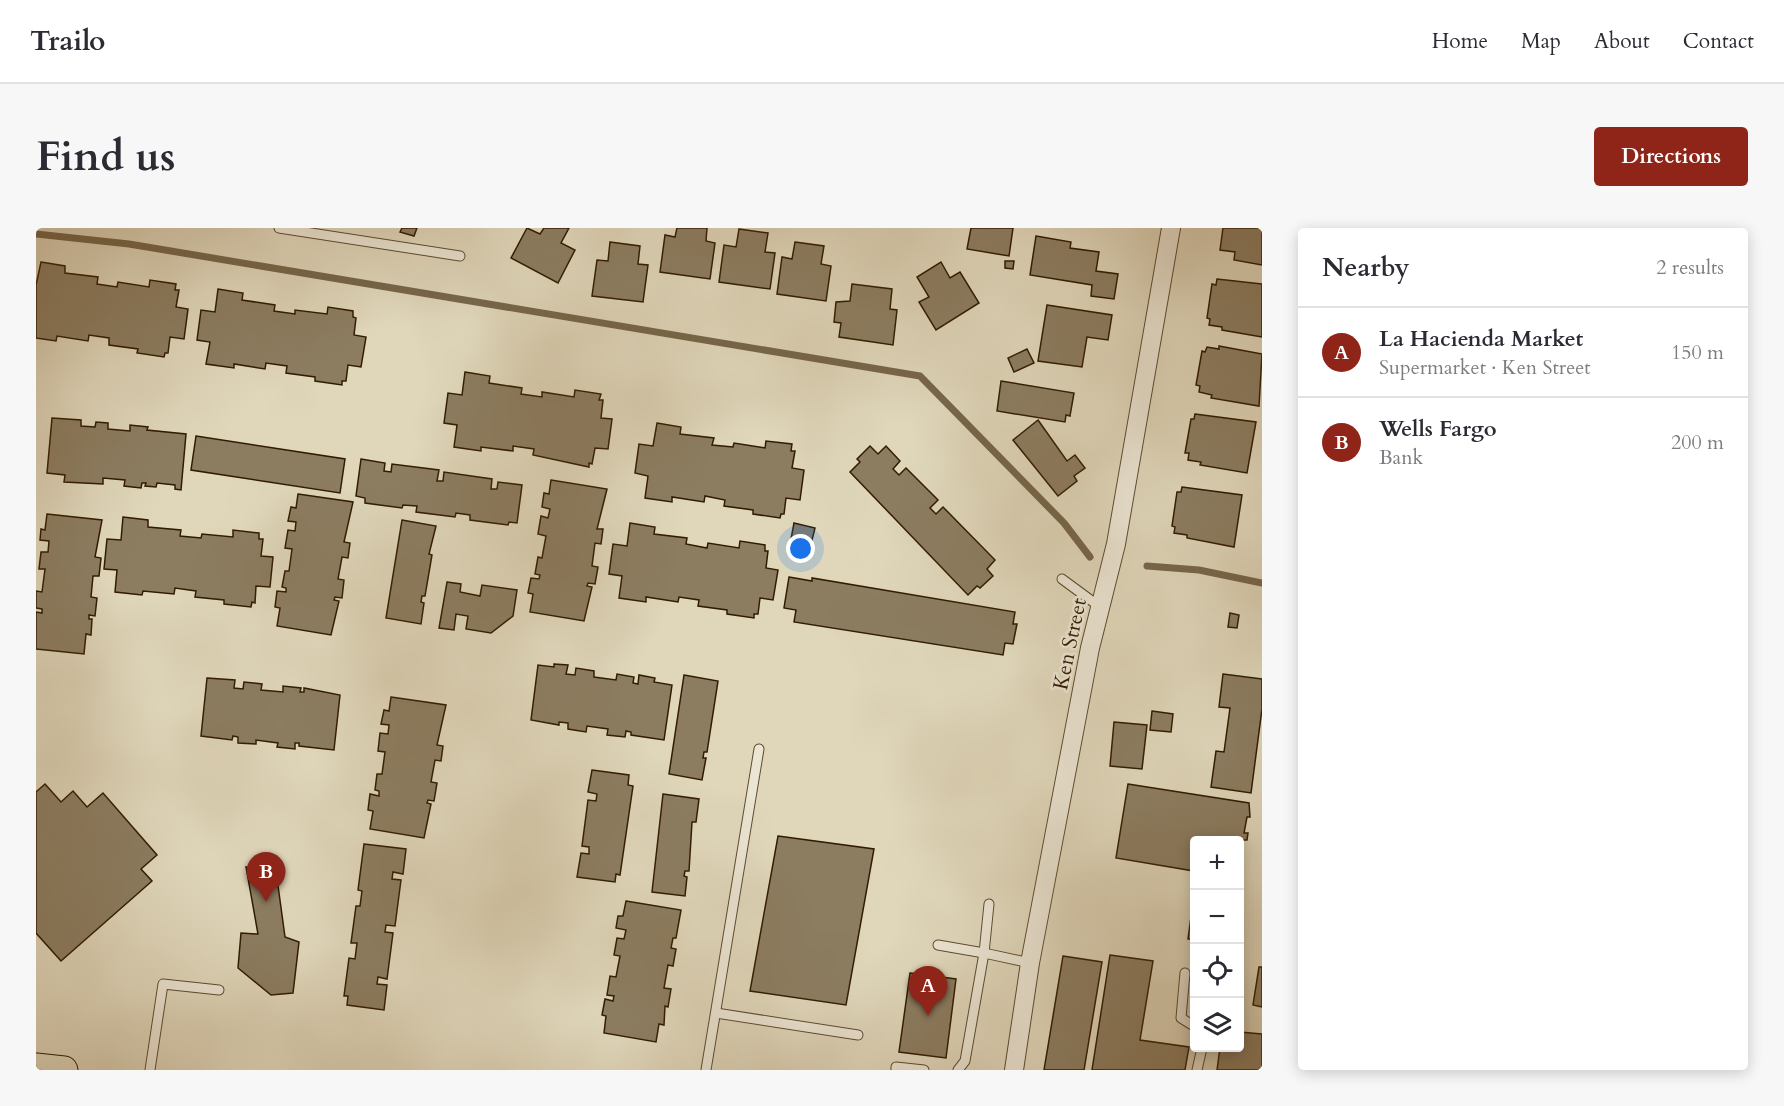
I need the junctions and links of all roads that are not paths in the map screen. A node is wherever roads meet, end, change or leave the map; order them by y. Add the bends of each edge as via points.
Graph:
1 (279, 228) edge
2 (356, 228) edge
3 (1171, 228) edge
4 (352, 239) junction
5 (460, 256) dead end
6 (1062, 579) dead end
7 (1100, 607) junction
8 (759, 749) dead end
9 (989, 904) dead end
10 (938, 945) dead end
11 (984, 953) junction
12 (1030, 963) junction
13 (1185, 973) dead end
14 (219, 990) dead end
15 (716, 1013) junction
16 (1190, 1024) edge
17 (858, 1035) dead end
18 (1201, 1052) edge
19 (36, 1067) edge
20 (64, 1070) edge
21 (150, 1070) edge
22 (706, 1070) edge
23 (896, 1070) edge
24 (924, 1070) edge
25 (958, 1070) edge
26 (1014, 1070) edge
27 (1197, 1070) edge

1 - 4 lane
2 - 4 lane
3 - 7 street, Ken Street via 1116,544
4 - 5 lane
6 - 7 lane
7 - 12 street, Ken Street
8 - 15 lane
9 - 11 lane
10 - 11 lane
11 - 12 lane
11 - 25 lane via 964,1061
12 - 26 street, Ken Street
13 - 16 lane via 1181,1018
14 - 21 lane via 163,984
15 - 17 lane
15 - 22 lane
18 - 27 lane
19 - 20 main road
23 - 24 lane

